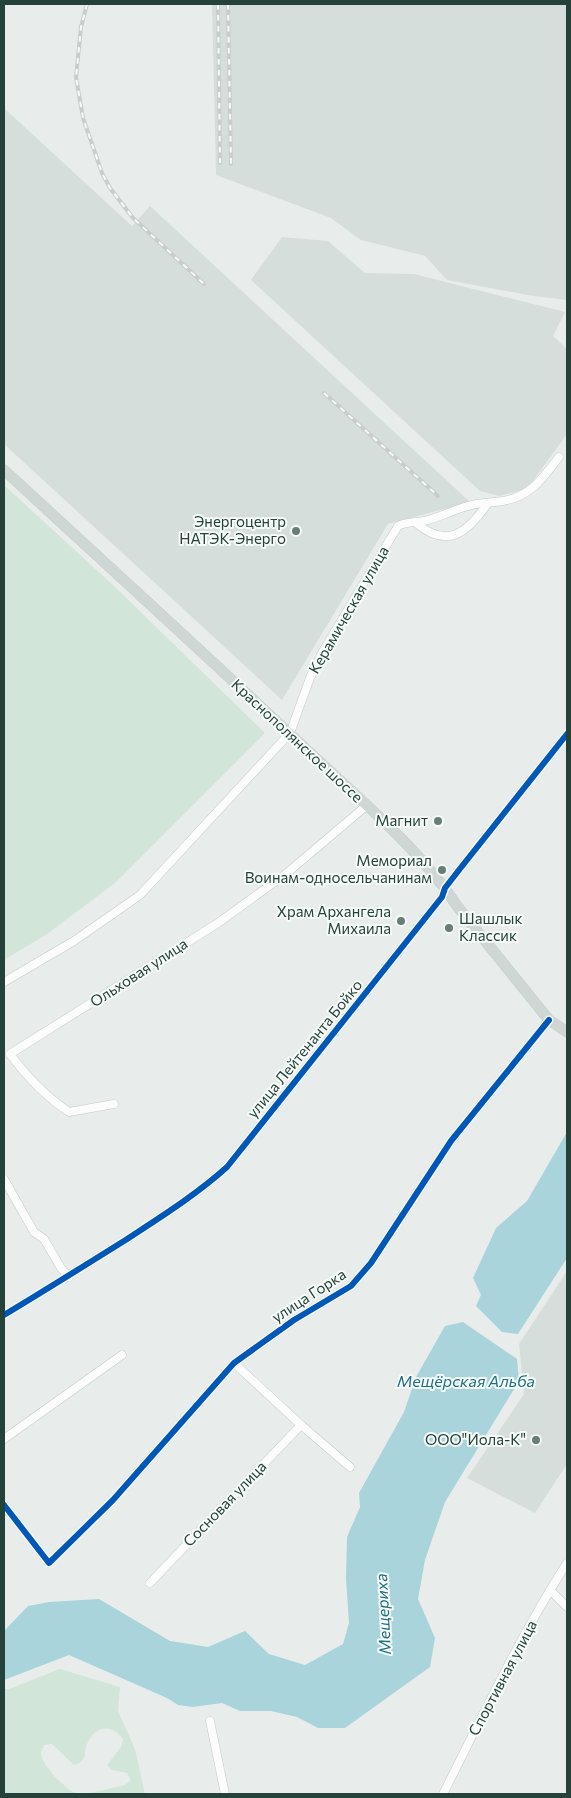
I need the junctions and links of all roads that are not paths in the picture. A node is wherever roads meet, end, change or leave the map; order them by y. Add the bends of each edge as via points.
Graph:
1 (559, 457) dead end
2 (4, 470) edge
3 (488, 503) junction
4 (416, 523) junction
5 (290, 733) junction
6 (567, 734) edge
7 (366, 806) junction
8 (445, 888) junction
9 (4, 982) edge
10 (549, 1020) junction
11 (567, 1032) edge
12 (114, 1104) dead end
13 (4, 1179) edge
14 (69, 1276) junction
15 (4, 1315) edge
16 (122, 1355) dead end
17 (234, 1363) junction
18 (301, 1425) junction
19 (4, 1439) edge
20 (350, 1467) dead end
21 (4, 1504) edge
22 (567, 1563) edge
23 (150, 1583) dead end
24 (550, 1590) junction
25 (567, 1607) edge
26 (210, 1721) dead end
27 (226, 1794) edge
28 (442, 1794) edge

1 - 3 street, Керамическая улица via 532,490 508,500
2 - 5 main road, Краснополянское шоссе
3 - 4 street, Керамическая улица via 468,505
3 - 4 street via 473,522 446,537 430,533
4 - 5 street, Керамическая улица via 402,524 394,531 322,653
5 - 7 main road, Краснополянское шоссе
5 - 9 street, Керамическая улица via 140,895 74,941
6 - 8 street, улица Лейтенанта Бойко
7 - 8 main road, Краснополянское шоссе
7 - 12 street, Ольховая улица via 287,874 218,923 10,1054 22,1071 69,1112
8 - 10 main road, Краснополянское шоссе
8 - 14 street, улица Лейтенанта Бойко via 442,897 227,1167 146,1228
10 - 11 main road, Краснополянское шоссе
10 - 17 street, улица Горка via 451,1141 371,1263 351,1286 294,1320
13 - 14 street via 34,1232 44,1240
14 - 15 street, улица Лейтенанта Бойко
16 - 19 street
17 - 18 street
17 - 21 street, улица Горка via 113,1500 49,1562
18 - 20 street
18 - 23 street, Сосновая улица
22 - 24 street, Спортивная улица
24 - 25 street
24 - 28 street, Спортивная улица
26 - 27 street

